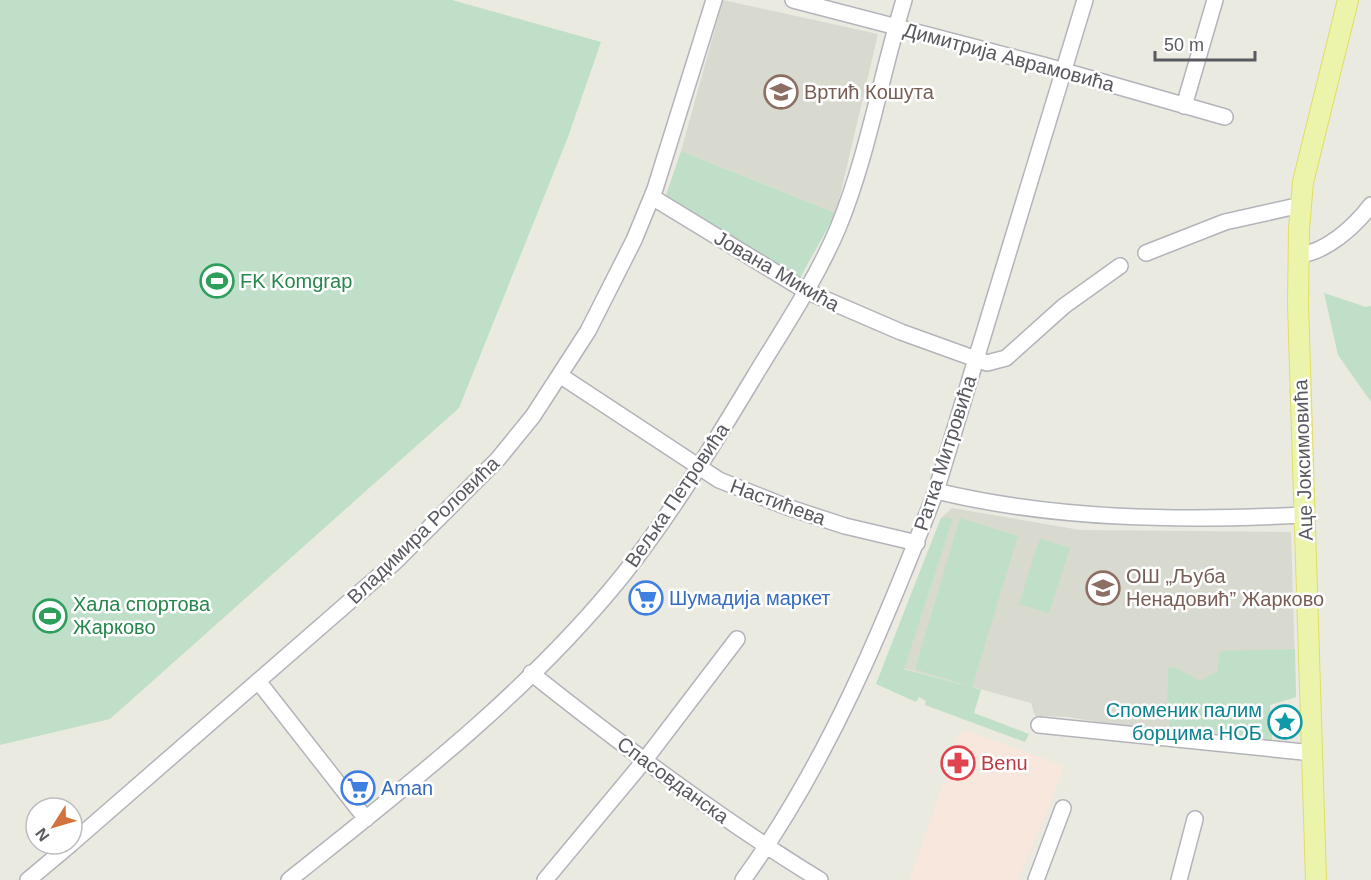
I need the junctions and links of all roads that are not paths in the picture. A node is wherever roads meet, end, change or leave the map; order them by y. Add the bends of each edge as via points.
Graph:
1 (714, 0) edge
2 (793, 0) edge
3 (904, 0) edge
4 (1084, 0) edge
5 (1215, 0) edge
6 (1348, 0) edge
7 (896, 26) junction
8 (1063, 71) junction
9 (1184, 106) junction
10 (1225, 117) dead end
11 (652, 197) junction
12 (1301, 205) junction
13 (1371, 205) edge
14 (1146, 253) dead end
15 (1298, 255) junction
16 (1120, 266) dead end
17 (806, 291) junction
18 (975, 360) junction
19 (561, 376) junction
20 (699, 469) junction
21 (936, 491) junction
22 (1304, 515) junction
23 (917, 543) junction
24 (737, 639) dead end
25 (531, 673) junction
26 (258, 681) junction
27 (1039, 725) dead end
28 (1312, 753) junction
29 (644, 761) junction
30 (1063, 808) dead end
31 (366, 819) junction
32 (1195, 819) dead end
33 (84, 832) edge
34 (766, 847) junction
35 (56, 856) edge
36 (28, 880) edge
37 (289, 880) edge
38 (545, 880) edge
39 (743, 880) edge
40 (820, 880) edge
41 (1036, 880) edge
42 (1179, 880) edge
43 (1316, 880) edge

1 - 11 street, Владимира Роловића
2 - 7 street, Димитрија Аврамовића
3 - 7 street, Вељка Петровића
4 - 8 street, Ратка Митровића
5 - 9 street
6 - 12 main road, Аце Јоксимовића via 1312,137
7 - 8 street, Димитрија Аврамовића
7 - 17 street, Вељка Петровића via 861,160 841,217
8 - 9 street, Димитрија Аврамовића
8 - 18 street, Ратка Митровића
9 - 10 street, Димитрија Аврамовића
11 - 17 street, Јована Микића
11 - 19 street, Владимира Роловића via 617,276
12 - 14 street via 1225,222
12 - 15 main road, Аце Јоксимовића
13 - 15 street via 1326,245
15 - 22 main road, Аце Јоксимовића
16 - 18 street via 1064,306 1006,358 992,363
17 - 18 street, Јована Микића
17 - 20 street, Вељка Петровића
18 - 21 street, Ратка Митровића
19 - 20 street, Настићева
19 - 26 street, Владимира Роловића via 505,450 449,510
20 - 23 street, Настићева via 787,507
20 - 25 street, Вељка Петровића via 621,577
21 - 22 street via 1004,506 1064,513 1220,518
21 - 23 street, Ратка Митровића
22 - 28 main road, Аце Јоксимовића
23 - 34 street, Ратка Митровића via 854,690
24 - 29 street
25 - 29 street, Спасовданска
25 - 31 street, Вељка Петровића via 447,753
26 - 31 street
26 - 33 street, Владимира Роловића
27 - 28 street
28 - 43 main road, Аце Јоксимовића
29 - 34 street, Спасовданска
29 - 38 street
30 - 41 street
31 - 37 street, Вељка Петровића
32 - 42 street
34 - 39 street, Ратка Митровића
34 - 40 street, Спасовданска
35 - 36 street, Владимира Роловића

